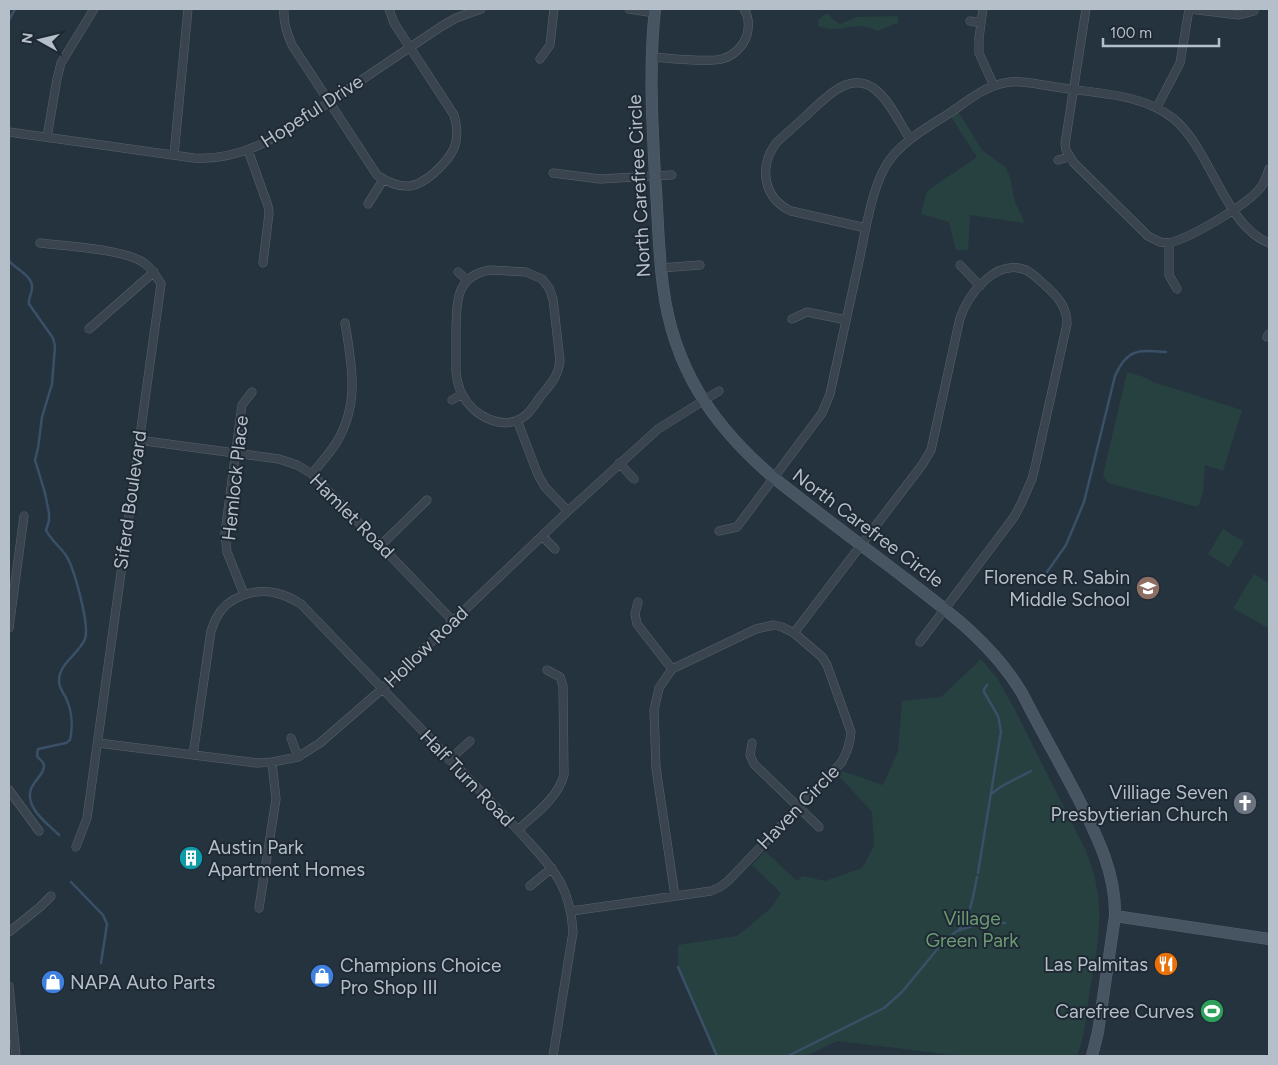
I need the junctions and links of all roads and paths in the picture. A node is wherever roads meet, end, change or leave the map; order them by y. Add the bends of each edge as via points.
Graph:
1 (94, 9) edge
2 (188, 9) edge
3 (284, 9) edge
4 (389, 9) edge
5 (481, 9) edge
6 (554, 9) edge
7 (628, 9) edge
8 (744, 9) edge
9 (983, 9) edge
10 (1086, 9) edge
11 (1189, 9) edge
12 (655, 11) edge
13 (1254, 11) dead end
14 (970, 22) dead end
15 (981, 23) junction
16 (409, 48) junction
17 (651, 57) junction
18 (540, 59) dead end
19 (994, 86) junction
20 (1073, 90) junction
21 (330, 101) junction
22 (1157, 107) junction
23 (9, 132) edge
24 (47, 137) junction
25 (910, 139) junction
26 (248, 150) junction
27 (174, 154) junction
28 (1070, 157) junction
29 (1058, 160) dead end
30 (1269, 169) edge
31 (553, 173) dead end
32 (672, 175) dead end
33 (656, 176) junction
34 (384, 180) junction
35 (368, 204) dead end
36 (1234, 209) junction
37 (866, 228) junction
38 (40, 243) dead end
39 (1169, 243) junction
40 (1269, 243) edge
41 (263, 263) dead end
42 (700, 265) dead end
43 (960, 265) dead end
44 (661, 268) junction
45 (154, 272) junction
46 (458, 272) dead end
47 (467, 280) junction
48 (980, 286) junction
49 (1177, 289) dead end
50 (792, 319) dead end
51 (846, 320) junction
52 (344, 323) dead end
53 (89, 328) dead end
54 (719, 391) dead end
55 (252, 392) dead end
56 (462, 394) junction
57 (452, 400) dead end
58 (703, 400) junction
59 (517, 420) junction
60 (138, 440) junction
61 (235, 453) junction
62 (620, 463) junction
63 (312, 474) junction
64 (634, 478) dead end
65 (774, 478) junction
66 (427, 500) dead end
67 (568, 512) junction
68 (24, 516) dead end
69 (719, 531) dead end
70 (542, 536) junction
71 (860, 544) junction
72 (381, 545) junction
73 (555, 549) dead end
74 (244, 594) junction
75 (638, 602) dead end
76 (945, 608) junction
77 (453, 621) junction
78 (9, 628) edge
79 (794, 633) junction
80 (920, 642) dead end
81 (547, 670) dead end
82 (672, 670) junction
83 (381, 690) junction
84 (292, 738) dead end
85 (470, 741) dead end
86 (98, 743) junction
87 (752, 744) dead end
88 (193, 755) junction
89 (298, 757) junction
90 (449, 760) junction
91 (272, 762) junction
92 (9, 790) edge
93 (798, 807) junction
94 (819, 827) dead end
95 (518, 830) junction
96 (39, 831) dead end
97 (76, 847) dead end
98 (552, 868) junction
99 (530, 886) dead end
100 (51, 896) dead end
101 (676, 896) junction
102 (259, 908) dead end
103 (572, 911) junction
104 (1115, 916) junction
105 (9, 932) edge
106 (1269, 939) edge
107 (9, 986) edge
108 (16, 1056) edge
109 (553, 1056) edge
110 (1092, 1056) edge

1 - 24 street via 61,63
2 - 27 street
3 - 21 street via 292,45
4 - 16 street
5 - 16 street, Hopeful Drive via 456,18
6 - 18 street via 550,45
7 - 12 street
8 - 17 street via 748,20 746,38 729,56 714,60
9 - 15 street
10 - 20 street
11 - 13 street via 1239,15
11 - 22 street via 1180,63
12 - 17 main road, North Carefree Circle
14 - 15 street
15 - 19 street via 979,53
16 - 21 street, Hopeful Drive
16 - 34 street via 454,115 455,145 447,161 417,184 401,186
17 - 33 main road, North Carefree Circle
19 - 20 street via 1024,82
19 - 25 street
20 - 22 street via 1135,99
20 - 28 street via 1065,144
21 - 26 street, Hopeful Drive via 267,143
21 - 34 street via 377,175
22 - 36 street via 1176,121 1192,140
23 - 24 street, Hopeful Drive
24 - 27 street, Hopeful Drive
25 - 37 street via 891,158 881,174
25 - 37 street via 882,96 870,86 855,83 842,86 828,95 770,151 765,167 767,184 783,207
26 - 27 street, Hopeful Drive via 217,158
26 - 41 street via 269,213
28 - 29 street
28 - 39 street via 1148,236
30 - 36 street via 1261,187
31 - 33 street via 600,180
32 - 33 street
33 - 44 main road, North Carefree Circle
34 - 35 street
36 - 39 street via 1187,237
36 - 40 street via 1247,228
37 - 51 street
38 - 45 street via 122,254 144,262
39 - 49 street via 1169,275
42 - 44 street
43 - 48 street
44 - 58 main road, North Carefree Circle via 671,327 689,375
45 - 53 street
45 - 60 street, Siferd Boulevard via 161,284
46 - 47 street
47 - 56 street via 456,307 456,372
47 - 59 street via 479,272 490,270 526,272 542,280 553,299 560,361 558,371 555,380 526,415
48 - 71 street via 967,301 960,318 931,450
48 - 76 street via 1002,270 1018,268 1031,273 1061,302 1067,324 1027,492 1014,517
50 - 51 street via 808,312
51 - 65 street via 830,394 822,413
52 - 63 street via 353,370 350,407 336,444
54 - 58 street, Hollow Road
55 - 61 street, Hemlock Place via 242,405
56 - 57 street
56 - 59 street via 467,403 494,422
58 - 62 street, Hollow Road via 658,429
58 - 65 main road, North Carefree Circle via 736,443
59 - 67 street via 538,475
60 - 61 street, Hamlet Road
60 - 86 street, Siferd Boulevard
61 - 63 street, Hamlet Road via 279,459
61 - 74 street, Hemlock Place via 225,532 227,552
62 - 64 street
62 - 67 street, Hollow Road
63 - 72 street, Hamlet Road
65 - 69 street via 736,526
65 - 71 main road, North Carefree Circle
66 - 72 street
67 - 70 street, Hollow Road
68 - 78 street
70 - 73 street
70 - 77 street, Hollow Road
71 - 76 main road, North Carefree Circle
71 - 79 street
72 - 77 street, Hamlet Road
74 - 83 street, Half Turn Road via 275,592 301,604
74 - 88 street via 226,604 217,615 211,632
75 - 82 street via 637,624
76 - 80 street
76 - 104 main road, North Carefree Circle via 995,654 1022,693 1103,850 1116,901
77 - 83 street, Hollow Road
79 - 82 street, Haven Circle via 774,625 756,629
79 - 93 street, Haven Circle via 827,665 850,732 850,743 841,763
81 - 95 street via 560,677 563,686 564,774 554,797
82 - 101 street via 659,688 654,710 656,768
83 - 89 street, Hollow Road via 320,744
83 - 90 street, Half Turn Road
84 - 89 street
85 - 90 street
86 - 88 street, Hollow Road
86 - 97 street, Siferd Boulevard via 87,818
87 - 93 street via 750,755 754,764
88 - 91 street, Hollow Road
89 - 91 street, Hollow Road
90 - 95 street, Half Turn Road
91 - 102 street via 276,799
92 - 96 street
93 - 94 street
93 - 101 street, Haven Circle via 720,887
95 - 98 street, Half Turn Road
98 - 99 street
98 - 103 street, Half Turn Road via 564,887
100 - 105 street
101 - 103 street, Haven Circle
103 - 109 street, Half Turn Road via 573,932
104 - 106 main road
104 - 110 main road, North Carefree Circle
107 - 108 street

